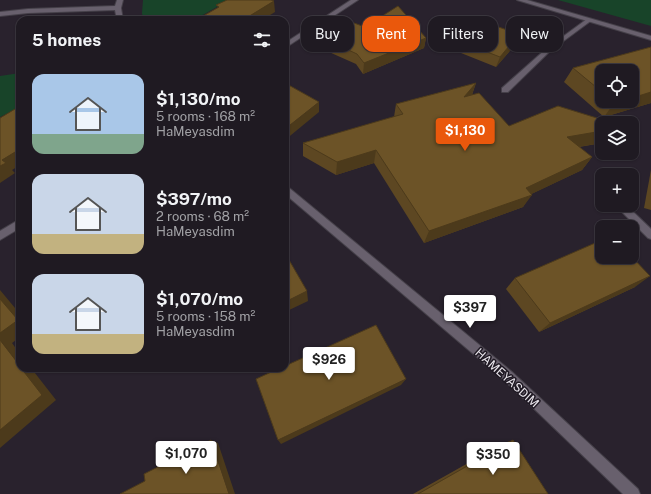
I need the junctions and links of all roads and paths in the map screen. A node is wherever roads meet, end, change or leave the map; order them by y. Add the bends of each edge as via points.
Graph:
1 (120, 0) edge
2 (355, 0) edge
3 (520, 0) edge
4 (118, 8) junction
5 (0, 14) edge
6 (119, 16) edge
7 (589, 20) junction
8 (651, 38) edge
9 (289, 43) edge
10 (505, 90) dead end
11 (289, 192) edge
12 (627, 212) edge
13 (16, 226) edge
14 (651, 235) edge
15 (0, 236) edge
16 (632, 494) edge

1 - 4 street
2 - 9 street
3 - 7 street
4 - 5 street
4 - 6 street
7 - 8 street
7 - 10 street via 548,50
11 - 16 street, HAMEYASDIM via 508,376
12 - 14 street
13 - 15 street

